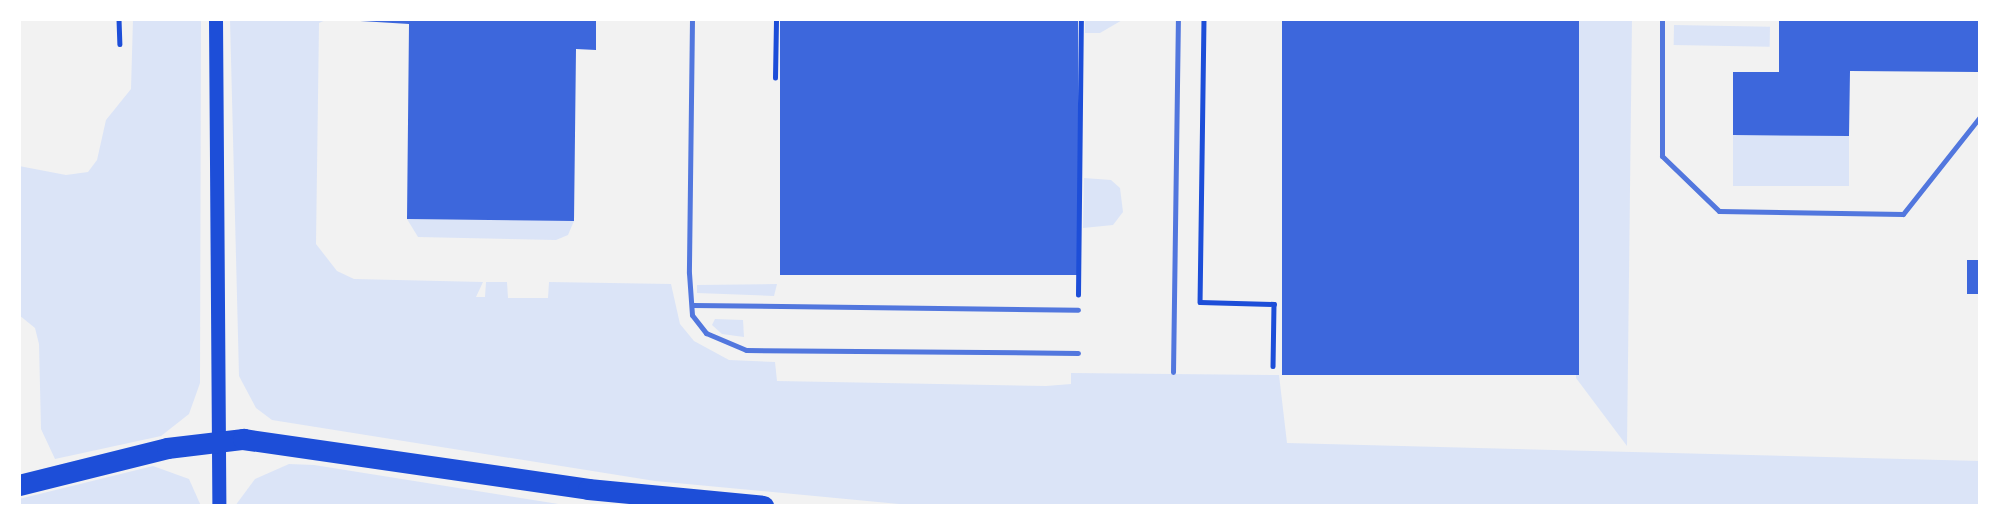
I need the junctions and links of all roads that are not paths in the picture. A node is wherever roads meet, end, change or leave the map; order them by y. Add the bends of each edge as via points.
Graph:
1 (216, 19) edge
2 (692, 19) edge
3 (1178, 19) edge
4 (1662, 19) edge
5 (1980, 117) edge
6 (692, 305) junction
7 (1078, 310) road end
8 (1077, 353) dead end
9 (1173, 372) dead end
10 (217, 440) junction
11 (19, 485) edge
12 (219, 506) edge
13 (763, 506) edge

1 - 10 main road
2 - 6 lane
3 - 9 lane
4 - 5 lane via 1661,156 1719,211 1903,214
6 - 7 lane
6 - 8 lane via 706,333 746,350
10 - 11 highway
10 - 12 main road
10 - 13 highway

